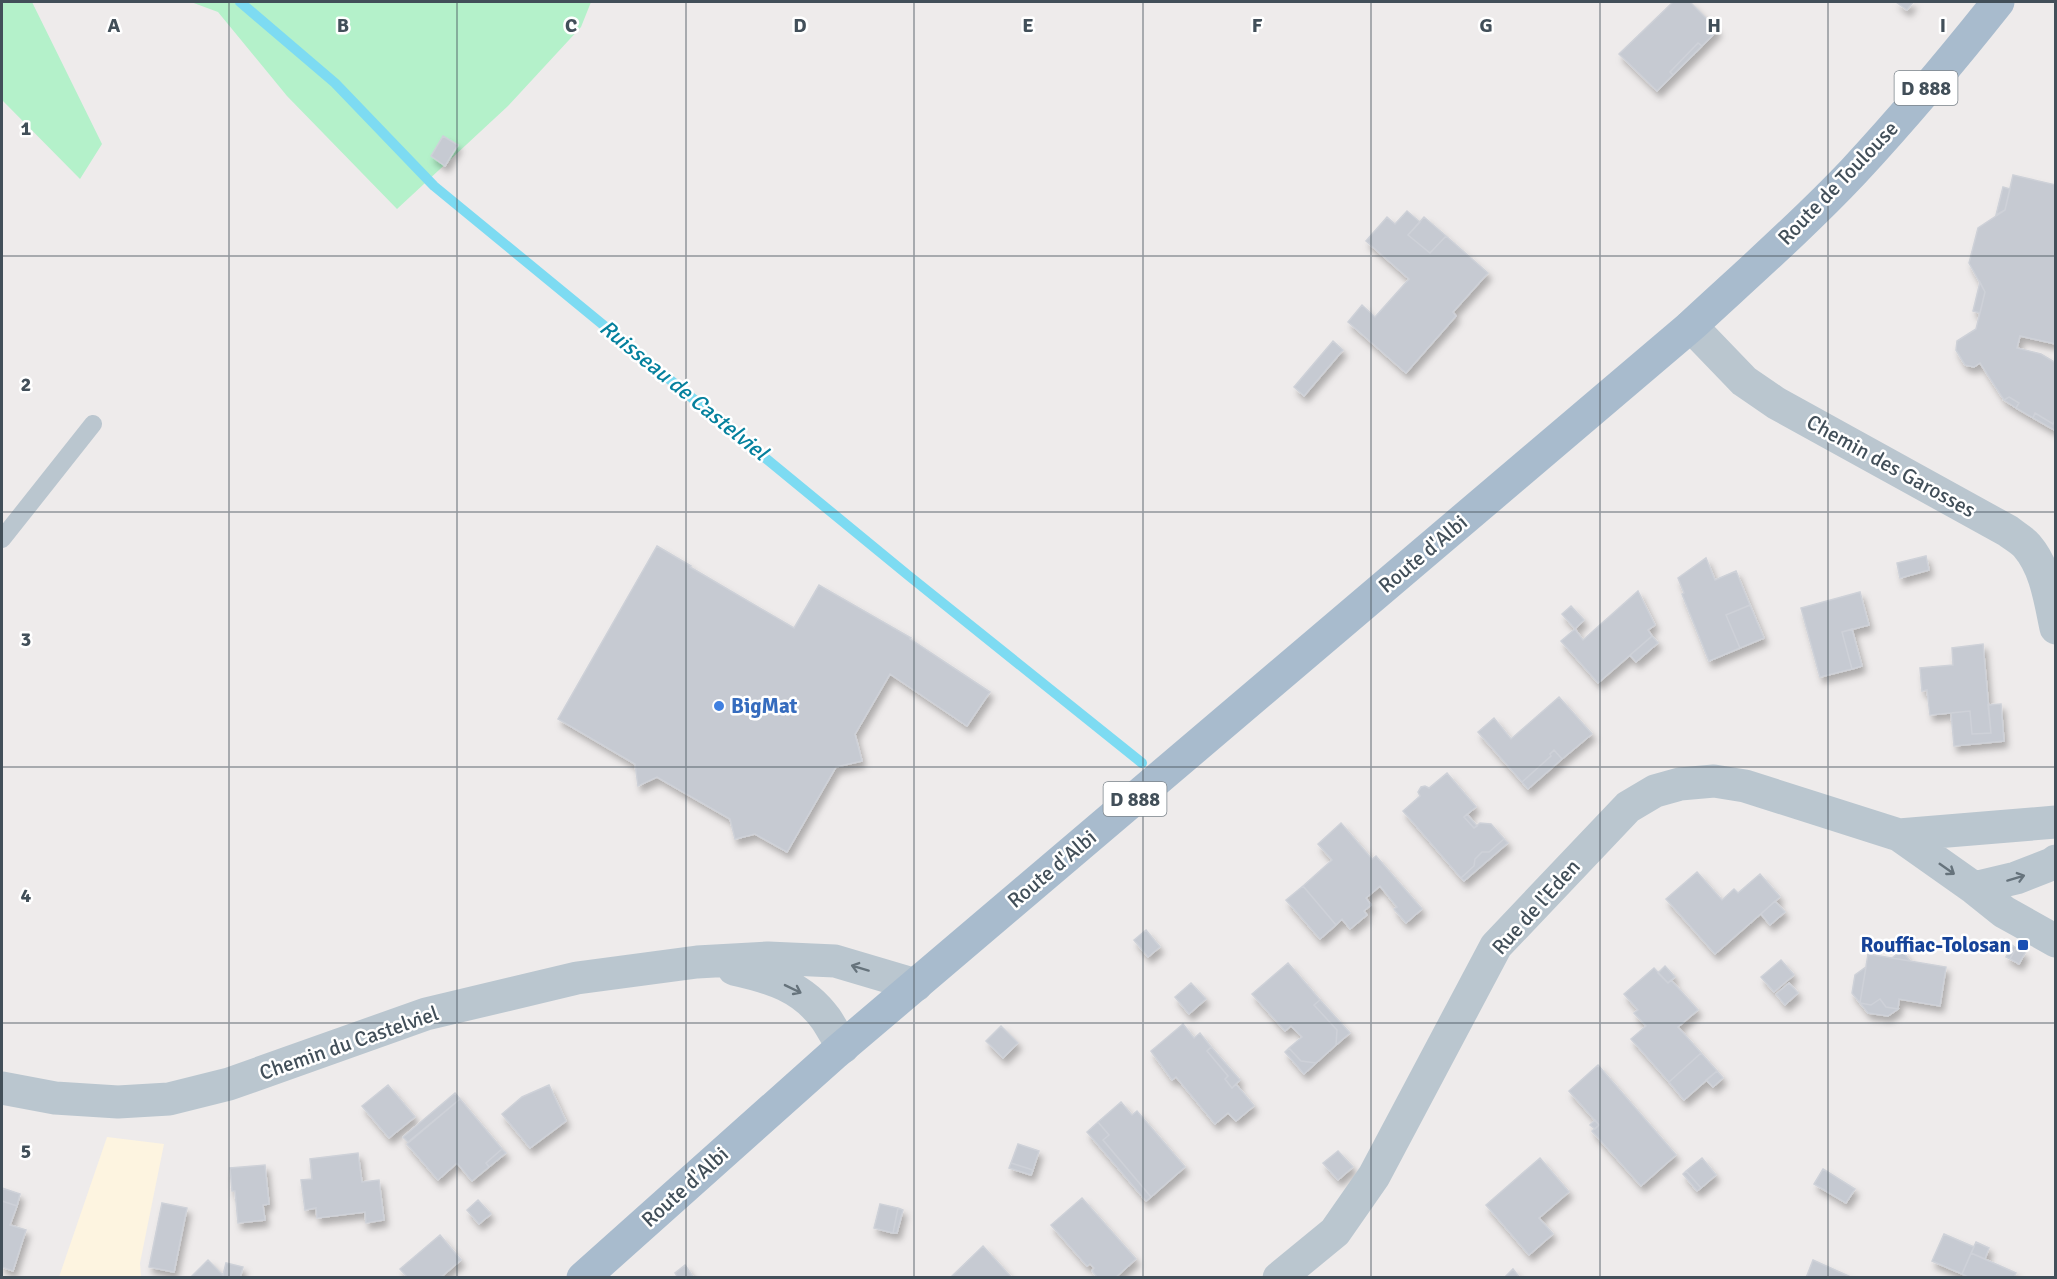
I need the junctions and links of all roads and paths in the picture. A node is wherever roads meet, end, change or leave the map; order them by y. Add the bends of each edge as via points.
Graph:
1 (1998, 2) edge
2 (1691, 326) junction
3 (93, 424) dead end
4 (2, 539) edge
5 (2055, 628) edge
6 (2055, 822) edge
7 (1899, 836) junction
8 (2055, 861) edge
9 (1974, 888) junction
10 (2055, 941) edge
11 (697, 962) junction
12 (916, 985) junction
13 (843, 1047) junction
14 (2, 1088) edge
15 (583, 1278) edge
16 (1279, 1278) edge

1 - 2 main road, Route de Toulouse / D 888 via 1852,173
2 - 5 street, Chemin des Garosses via 1744,381 1760,392 2008,531 2026,545 2038,562 2049,592
2 - 12 main road, Route d'Albi / D 888
3 - 4 lane
6 - 7 street, Rue de l'Eden
7 -> 9 street, Rue de l'Eden
7 - 16 street, Rue de l'Eden via 1744,786 1714,781 1655,791 1628,807 1496,945 1374,1176 1335,1232
9 -> 8 street via 2016,878
9 - 10 street, Rue de l'Eden via 2004,912
12 -> 11 street, Chemin du Castelviel via 835,961 768,958
11 -> 13 street, Chemin du Castelviel via 764,975 801,992 825,1018
11 - 14 street, Chemin du Castelviel via 577,978 426,1014 229,1084 169,1099 118,1102 55,1098
12 - 13 main road, Route d'Albi / D 888
13 - 15 main road, Route d'Albi / D 888

